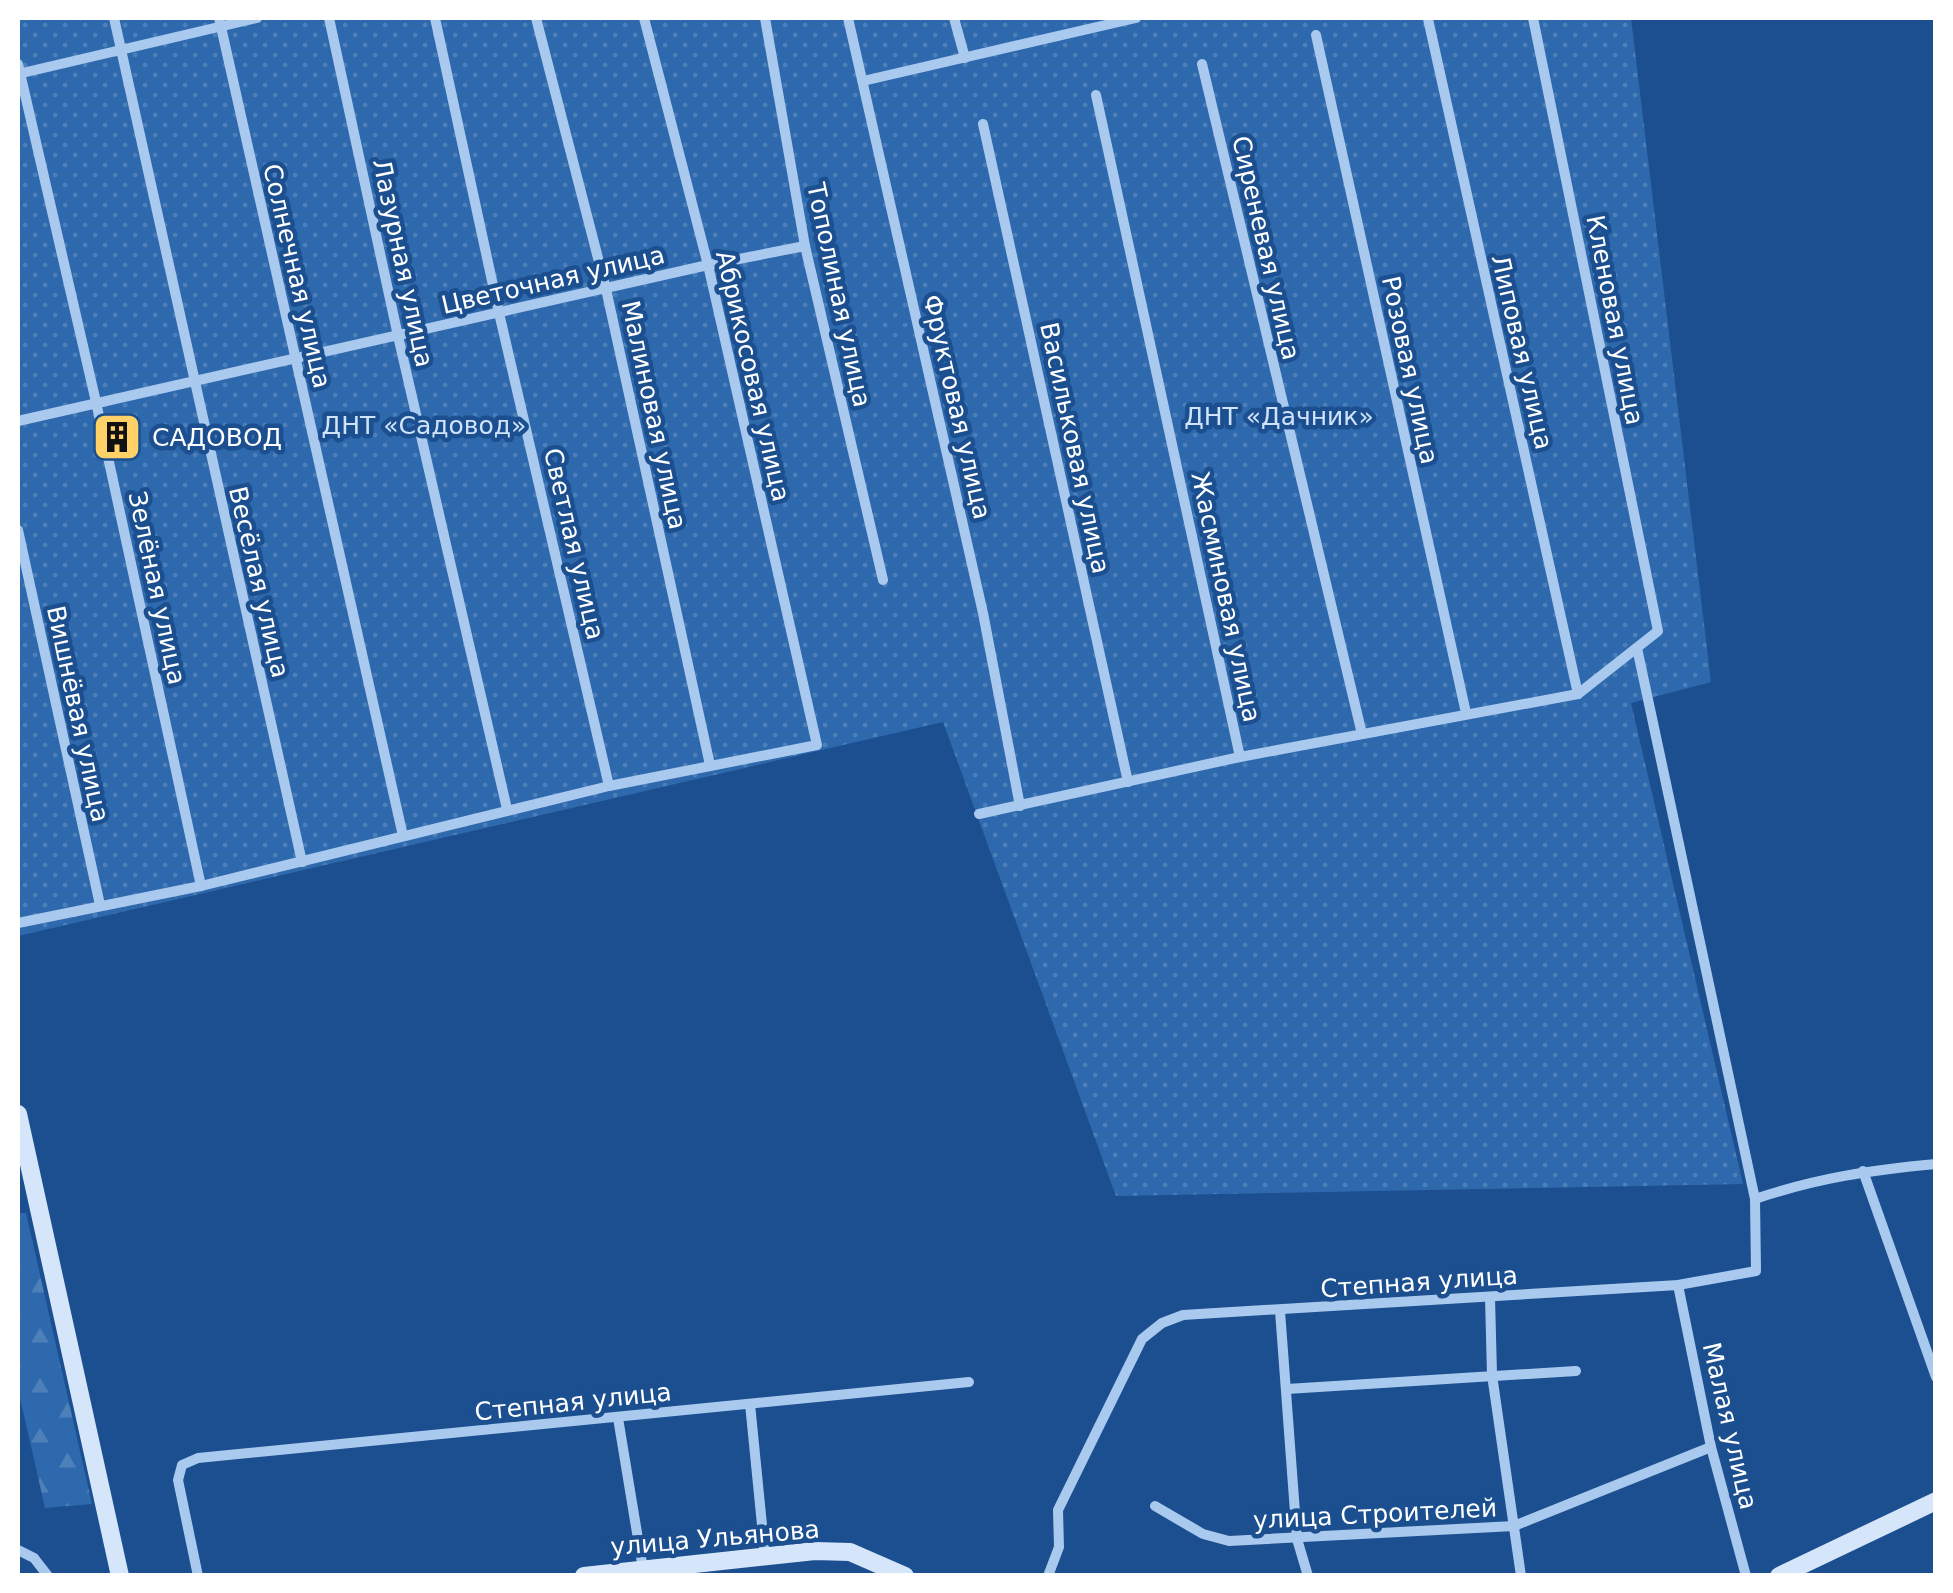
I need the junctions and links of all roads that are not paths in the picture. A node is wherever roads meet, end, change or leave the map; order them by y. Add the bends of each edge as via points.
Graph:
1 (114, 18) edge
2 (256, 18) edge
3 (329, 18) edge
4 (435, 18) edge
5 (536, 18) edge
6 (644, 18) edge
7 (765, 18) edge
8 (848, 18) edge
9 (954, 18) edge
10 (1068, 18) edge
11 (1136, 18) edge
12 (1533, 18) edge
13 (1428, 19) edge
14 (220, 21) edge
15 (1071, 32) junction
16 (1316, 35) dead end
17 (121, 48) junction
18 (965, 58) junction
19 (1202, 64) dead end
20 (18, 70) edge
21 (862, 81) junction
22 (1096, 95) dead end
23 (983, 124) dead end
24 (805, 246) junction
25 (708, 265) junction
26 (606, 289) junction
27 (500, 313) junction
28 (398, 336) junction
29 (295, 360) junction
30 (193, 381) junction
31 (96, 402) junction
32 (18, 421) edge
33 (18, 530) edge
34 (883, 580) dead end
35 (1636, 648) junction
36 (1578, 694) junction
37 (1466, 714) junction
38 (1362, 734) junction
39 (1240, 757) junction
40 (710, 765) junction
41 (1128, 782) junction
42 (610, 786) junction
43 (1020, 806) junction
44 (507, 809) junction
45 (979, 814) dead end
46 (403, 836) junction
47 (302, 862) junction
48 (201, 886) junction
49 (100, 905) junction
50 (18, 923) edge
51 (18, 1114) edge
52 (1936, 1164) edge
53 (1863, 1170) junction
54 (1755, 1199) junction
55 (1678, 1286) junction
56 (1490, 1298) junction
57 (1280, 1311) junction
58 (1576, 1371) dead end
59 (1492, 1375) junction
60 (1936, 1377) edge
61 (969, 1382) dead end
62 (1287, 1389) junction
63 (750, 1404) junction
64 (618, 1418) junction
65 (1711, 1447) junction
66 (1936, 1501) edge
67 (1155, 1506) dead end
68 (1514, 1526) junction
69 (1297, 1539) junction
70 (18, 1550) edge
71 (765, 1555) junction
72 (643, 1569) junction
73 (48, 1576) edge
74 (120, 1576) edge
75 (198, 1576) edge
76 (584, 1576) edge
77 (905, 1576) edge
78 (1048, 1576) edge
79 (1308, 1576) edge
80 (1521, 1576) edge
81 (1746, 1576) edge
82 (1779, 1576) edge

1 - 17 street, Весёлая улица
2 - 14 street
3 - 28 street, Лазурная улица
4 - 27 street, Светлая улица
5 - 26 street, Малиновая улица
6 - 25 street, Абрикосовая улица
7 - 24 street, Тополиная улица
8 - 21 street, Фруктовая улица
9 - 18 street
10 - 15 street
11 - 15 street
12 - 35 street, Кленовая улица via 1658,631
13 - 36 street, Липовая улица
14 - 17 street
14 - 29 street, Солнечная улица
15 - 18 street
16 - 37 street, Розовая улица
17 - 20 street
17 - 30 street, Весёлая улица
18 - 21 street
19 - 38 street, Сиреневая улица
20 - 31 street, Зелёная улица
21 - 43 street, Фруктовая улица via 983,612
22 - 39 street, Жасминовая улица
23 - 41 street, Васильковая улица
24 - 25 street, Цветочная улица
24 - 34 street, Тополиная улица
25 - 26 street, Цветочная улица
25 - 40 street, Абрикосовая улица via 818,745
26 - 27 street, Цветочная улица
26 - 40 street, Малиновая улица
27 - 28 street, Цветочная улица
27 - 42 street, Светлая улица
28 - 29 street, Цветочная улица
28 - 44 street, Лазурная улица
29 - 30 street, Цветочная улица
29 - 46 street, Солнечная улица
30 - 31 street, Цветочная улица
30 - 47 street, Весёлая улица
31 - 32 street, Цветочная улица
31 - 48 street, Зелёная улица
33 - 49 street, Вишнёвая улица
35 - 36 street
35 - 54 street
36 - 37 street
37 - 38 street
38 - 39 street
39 - 41 street
40 - 42 street
41 - 43 street
42 - 44 street
43 - 45 street
44 - 46 street
46 - 47 street
47 - 48 street
48 - 49 street
49 - 50 street
51 - 74 street
52 - 53 street
53 - 54 street
53 - 60 street
54 - 55 street, Степная улица via 1756,1272
55 - 56 street, Степная улица
55 - 65 street, Малая улица
56 - 57 street, Степная улица
56 - 59 street
57 - 62 street
57 - 78 street, Степная улица via 1183,1315 1142,1339 1058,1510 1059,1547
58 - 59 street
59 - 62 street
59 - 68 street
61 - 63 street, Степная улица
62 - 69 street
63 - 64 street, Степная улица
63 - 71 street
64 - 72 street
64 - 75 street, Степная улица via 198,1458 182,1465 178,1480
65 - 68 street, улица Строителей
65 - 81 street, Малая улица
66 - 82 street
67 - 69 street, улица Строителей via 1229,1541
68 - 69 street, улица Строителей
68 - 80 street
69 - 79 street
70 - 73 street
71 - 72 street, улица Ульянова
71 - 77 street, улица Ульянова via 850,1552
72 - 76 street, улица Ульянова

